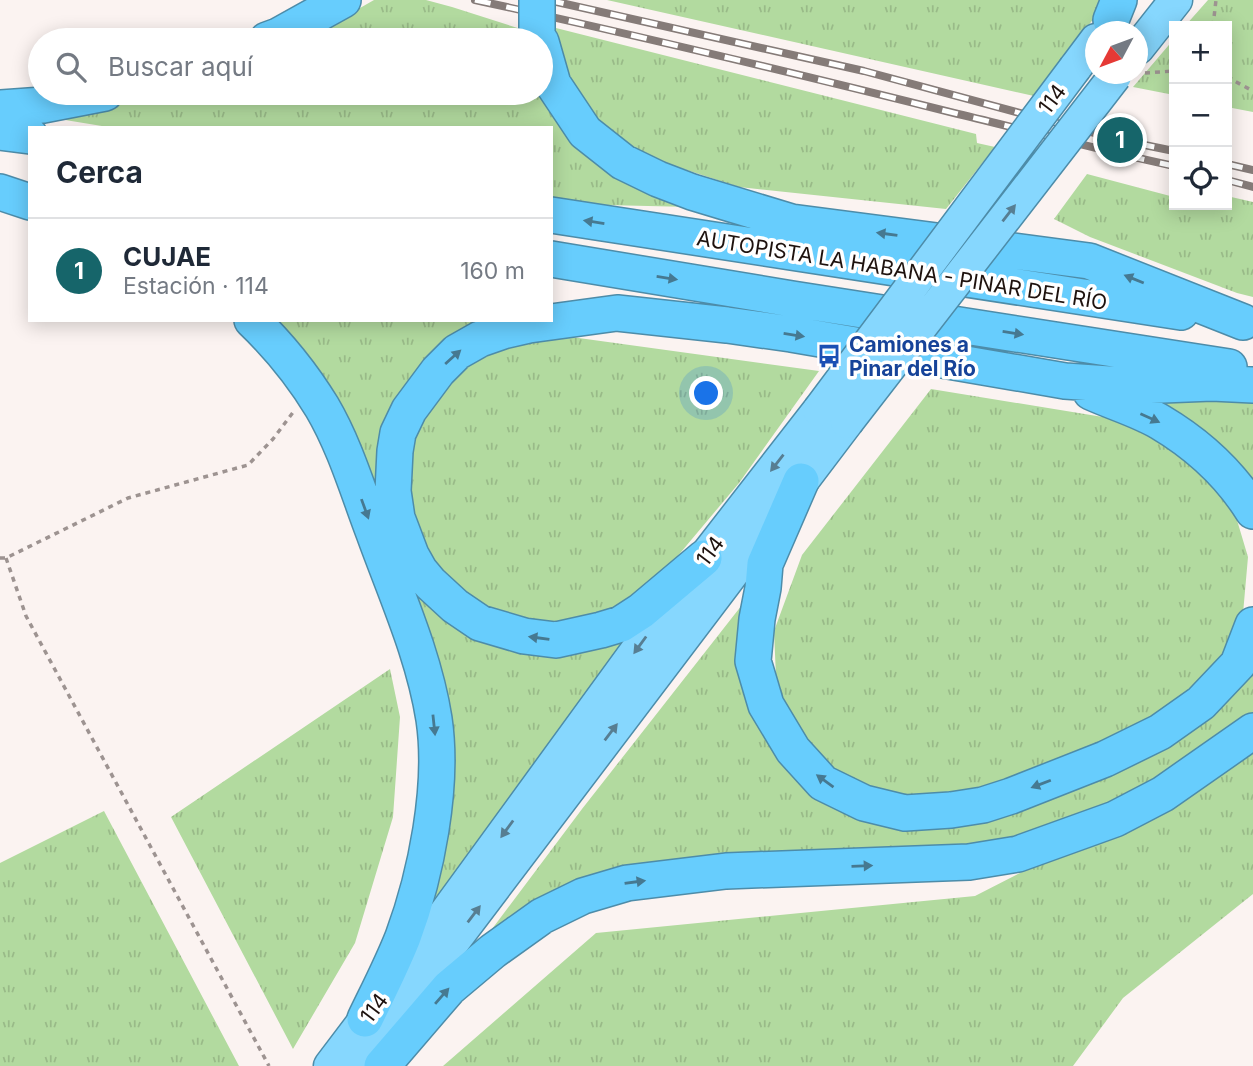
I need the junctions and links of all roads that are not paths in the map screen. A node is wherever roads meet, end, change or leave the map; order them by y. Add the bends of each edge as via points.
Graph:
1 (343, 0) edge
2 (1174, 3) edge
3 (1111, 18) edge
4 (292, 28) edge
5 (1148, 36) edge
6 (553, 84) edge
7 (1109, 84) edge
8 (43, 105) edge
9 (0, 108) edge
10 (0, 132) edge
11 (28, 136) edge
12 (0, 178) edge
13 (28, 182) edge
14 (0, 192) edge
15 (28, 201) edge
16 (553, 215) edge
17 (791, 222) junction
18 (710, 240) junction
19 (553, 259) edge
20 (553, 269) edge
21 (254, 322) edge
22 (551, 322) edge
23 (553, 322) edge
24 (1248, 323) edge
25 (727, 325) junction
26 (1253, 371) edge
27 (1065, 382) junction
28 (1253, 385) edge
29 (833, 416) junction
30 (801, 481) junction
31 (1253, 511) edge
32 (704, 558) junction
33 (1253, 625) edge
34 (1253, 731) edge
35 (365, 1019) junction
36 (330, 1066) edge
37 (359, 1066) edge
38 (382, 1066) edge

1 - 4 highway
2 - 5 highway
3 - 29 highway, 114, bridge
6 - 17 highway via 585,132 623,162 692,192
29 -> 7 highway, 114, bridge
8 - 9 highway
10 - 11 highway
12 - 13 highway
14 - 15 highway
18 -> 16 highway, AUTOPISTA LA HABANA - PINAR DEL RÍO
17 - 18 highway
24 -> 17 highway via 1089,261
18 - 24 highway, AUTOPISTA LA HABANA - PINAR DEL RÍO
19 -> 26 highway
20 - 25 highway
21 -> 35 highway via 292,364 341,445 416,649 434,720 435,804 420,883 402,939
32 -> 22 highway via 621,624 556,640 480,623 455,606 420,571 397,518 393,491 398,433 409,410 457,352 503,331
23 -> 25 highway via 617,313
25 -> 27 highway
27 - 28 highway
27 -> 31 highway via 1158,421 1188,441 1218,465
29 - 30 highway, 114
29 -> 32 highway, 114
33 -> 30 highway via 1238,664 1201,703 1160,732 1105,760 983,805 905,813 864,803 823,783 793,750 766,705 753,662 765,564
37 -> 30 highway, 114
32 -> 35 highway, 114
38 -> 34 highway via 458,980 542,916 583,896 626,883 726,871 969,862 1018,854 1115,819 1163,794
35 - 36 highway, 114

